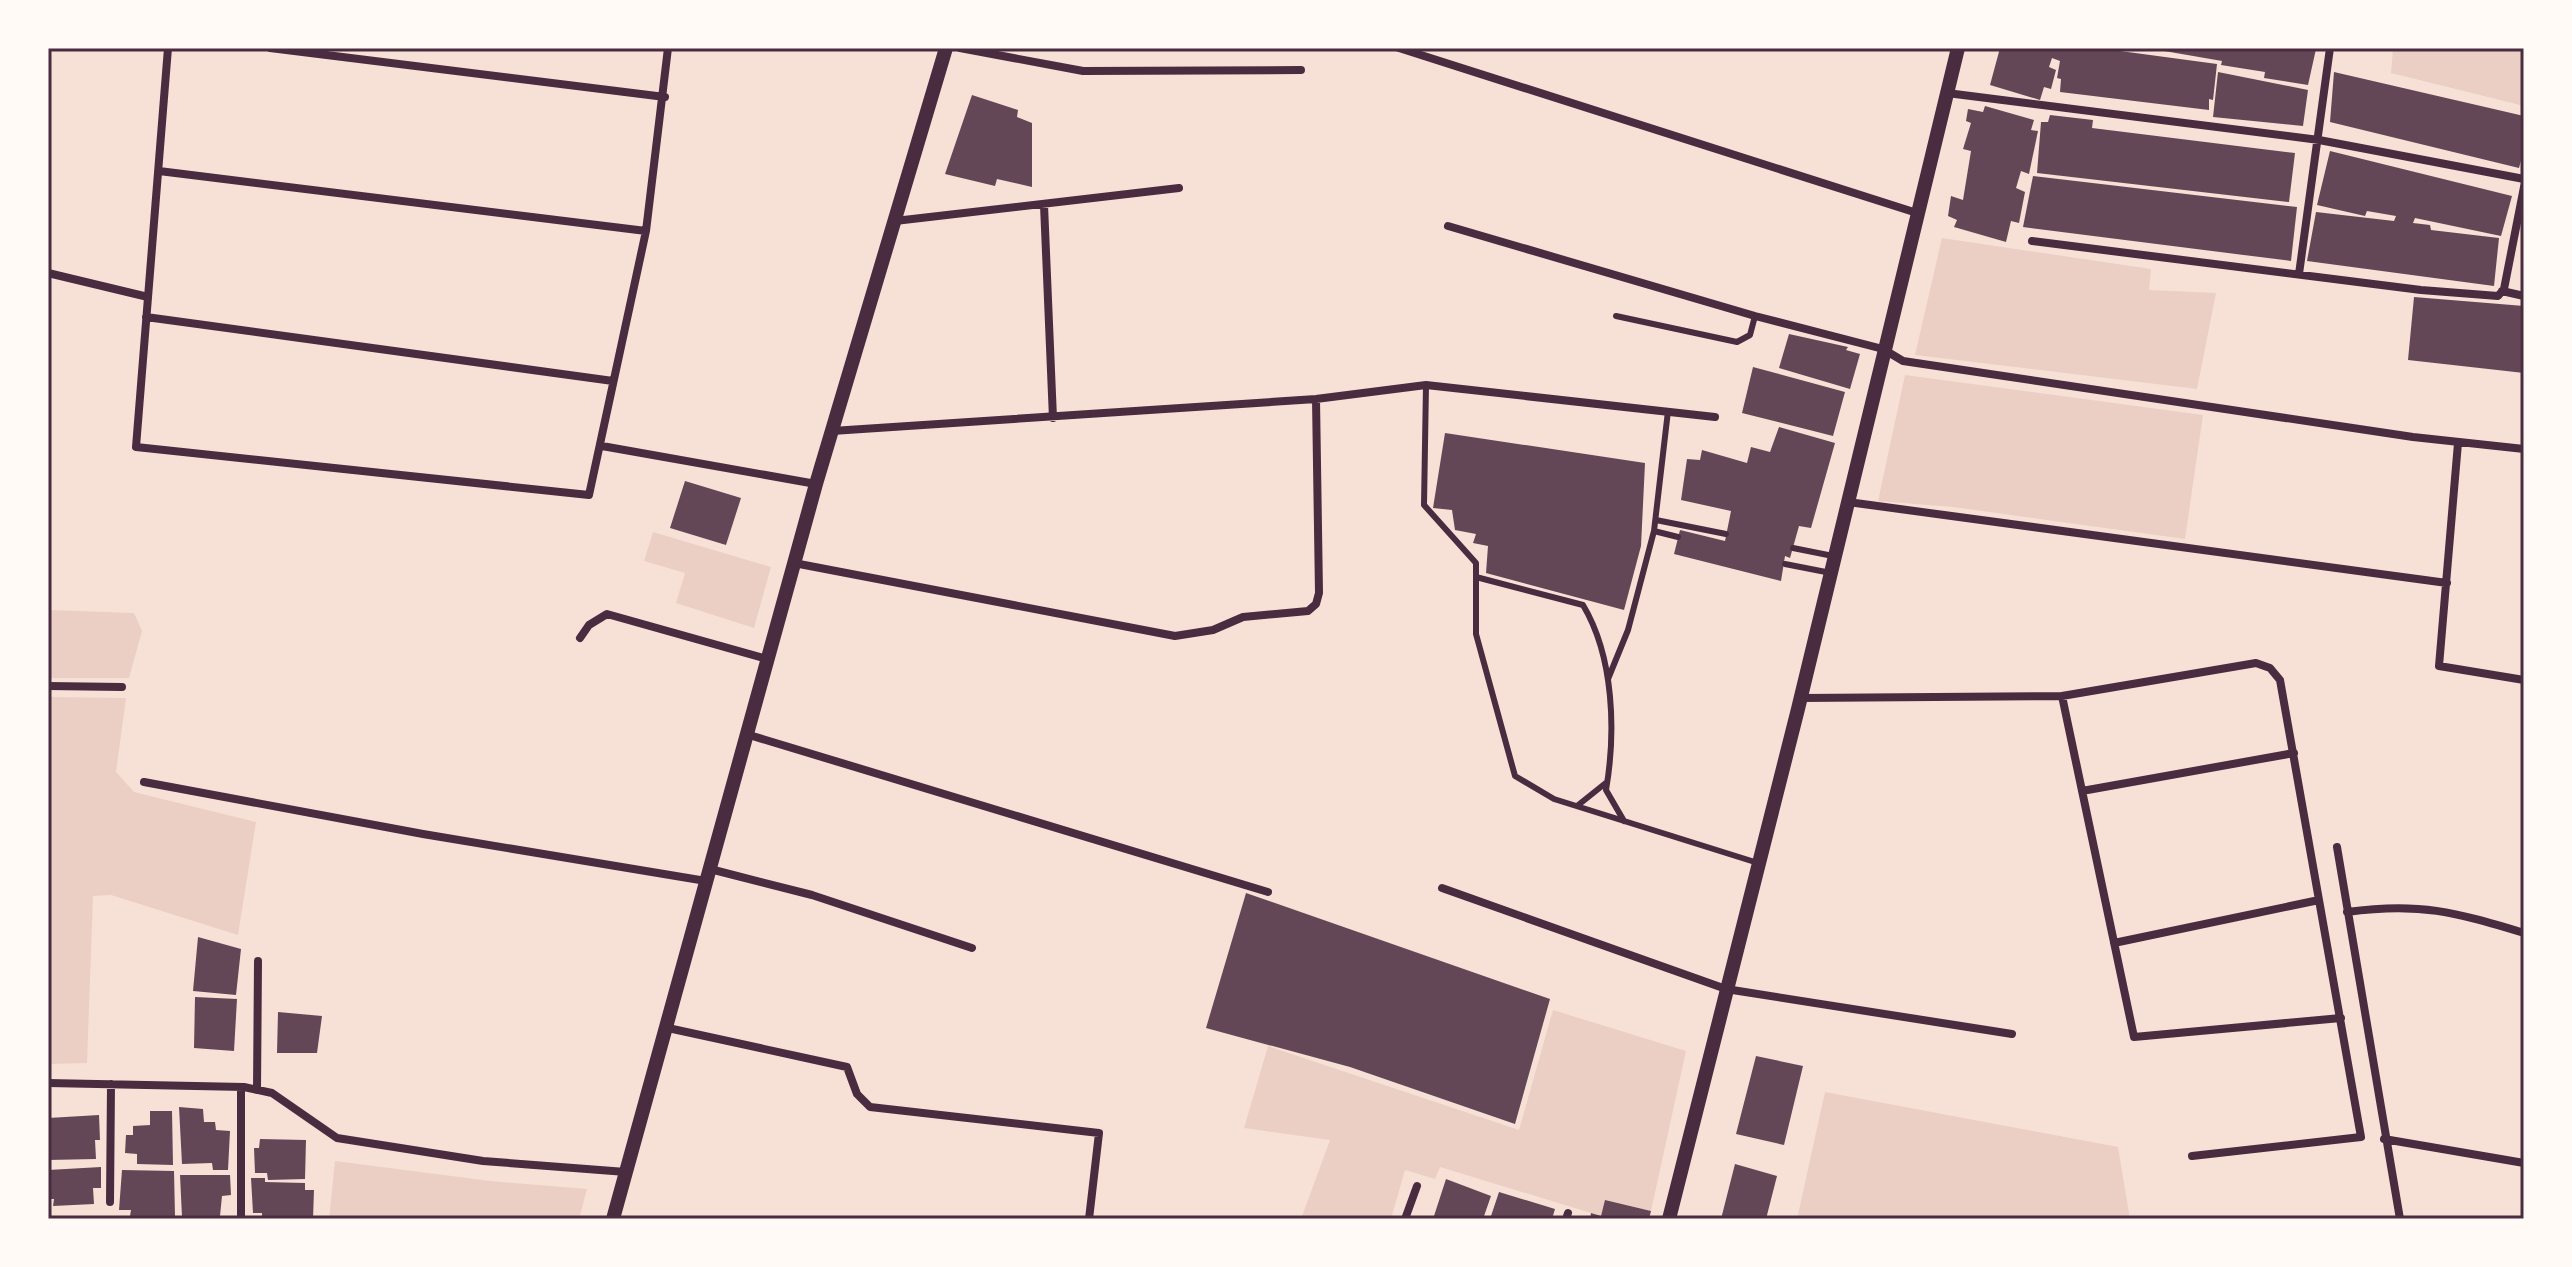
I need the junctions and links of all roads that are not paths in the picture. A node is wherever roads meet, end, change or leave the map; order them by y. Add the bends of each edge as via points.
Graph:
1 (168, 48) edge
2 (270, 48) edge
3 (668, 48) edge
4 (946, 48) edge
5 (960, 48) edge
6 (1399, 48) edge
7 (1958, 48) edge
8 (2330, 48) edge
9 (1301, 70) dead end
10 (1947, 93) junction
11 (665, 97) junction
12 (2319, 140) junction
13 (159, 171) junction
14 (2524, 179) edge
15 (2524, 187) edge
16 (1179, 188) dead end
17 (1044, 205) junction
18 (1917, 213) junction
19 (895, 221) junction
20 (1448, 226) dead end
21 (646, 231) junction
22 (2032, 241) dead end
23 (48, 273) edge
24 (2299, 274) junction
25 (2502, 291) junction
26 (2524, 296) edge
27 (148, 297) junction
28 (1616, 316) dead end
29 (1755, 316) junction
30 (146, 317) junction
31 (1883, 349) junction
32 (613, 381) junction
33 (1426, 385) junction
34 (1316, 399) junction
35 (1668, 411) junction
36 (1715, 417) dead end
37 (1053, 418) junction
38 (831, 431) junction
39 (2458, 443) junction
40 (602, 446) junction
41 (2524, 449) edge
42 (816, 484) junction
43 (1848, 502) junction
44 (1656, 520) junction
45 (1654, 531) junction
46 (1726, 534) dead end
47 (1678, 537) dead end
48 (1793, 548) dead end
49 (1835, 556) junction
50 (794, 563) junction
51 (1785, 564) dead end
52 (1831, 573) junction
53 (1476, 577) junction
54 (2447, 583) junction
55 (580, 638) dead end
56 (767, 659) junction
57 (2524, 680) edge
58 (1607, 681) junction
59 (48, 686) edge
60 (122, 687) dead end
61 (2062, 696) junction
62 (1801, 698) junction
63 (746, 734) junction
64 (2294, 753) junction
65 (144, 782) dead end
66 (1607, 782) junction
67 (2082, 791) junction
68 (1577, 806) junction
69 (1624, 821) junction
70 (2337, 847) dead end
71 (1758, 863) junction
72 (708, 875) junction
73 (1442, 888) dead end
74 (1268, 892) dead end
75 (2319, 900) junction
76 (2347, 912) junction
77 (2524, 933) edge
78 (2114, 943) junction
79 (972, 948) dead end
80 (258, 961) dead end
81 (1726, 989) junction
82 (2341, 1018) junction
83 (668, 1028) junction
84 (2012, 1034) dead end
85 (48, 1083) edge
86 (111, 1084) junction
87 (241, 1087) junction
88 (257, 1090) junction
89 (2384, 1139) junction
90 (2192, 1156) dead end
91 (2524, 1163) edge
92 (626, 1172) junction
93 (1417, 1186) dead end
94 (110, 1202) dead end
95 (241, 1216) dead end
96 (613, 1219) edge
97 (1089, 1219) edge
98 (1405, 1219) edge
99 (1669, 1219) edge
100 (2400, 1219) edge

1 - 13 street
2 - 11 street
3 - 11 street
4 - 19 street
5 - 9 street via 1083,71
6 - 18 street
7 - 10 street
8 - 12 street
10 - 12 street
10 - 18 street
11 - 21 street
12 - 14 street
12 - 24 street
13 - 21 street
13 - 27 street
15 - 25 street
16 - 17 street
17 - 19 street
17 - 37 street
18 - 31 street
19 - 38 street
20 - 29 street
21 - 32 street
22 - 24 street
23 - 27 street
24 - 25 street via 2421,290 2498,296
25 - 26 street
27 - 30 street
28 - 29 lane via 1737,342 1750,335
29 - 31 street
30 - 32 street
30 - 40 street via 136,447 589,495
31 - 39 street via 1903,361
31 - 43 street
32 - 40 street
33 - 34 street
33 - 35 street
33 - 53 lane via 1424,505 1476,563
34 - 37 street
34 - 50 street via 1319,593 1308,611 1243,617 1213,630 1175,636
35 - 36 street
35 - 44 lane
37 - 38 street
38 - 42 street
39 - 41 street
39 - 54 street
40 - 42 street
42 - 50 street
43 - 49 street
43 - 54 street
44 - 45 lane
44 - 46 lane
45 - 47 lane
45 - 58 lane via 1628,630
48 - 49 lane
49 - 52 street
50 - 56 street
51 - 52 lane
52 - 62 street
53 - 58 lane via 1583,605 1598,629
53 - 68 lane via 1476,634 1515,776
54 - 57 street via 2439,666
55 - 56 street via 607,614
56 - 63 street
58 - 66 lane via 1612,755
59 - 60 street
61 - 62 street
61 - 64 street via 2256,663 2270,668 2280,680
61 - 67 street
62 - 71 street
63 - 72 street
63 - 74 street
64 - 67 street
64 - 75 street
65 - 72 street via 423,834
66 - 68 lane
66 - 69 lane via 1606,790
67 - 78 street
68 - 69 lane
69 - 71 lane
70 - 76 street
71 - 81 street
72 - 79 street via 812,895
72 - 83 street
73 - 81 street
75 - 78 street
75 - 82 street
76 - 77 street via 2424,907
76 - 89 street
78 - 82 street via 2134,1037
80 - 88 street
81 - 84 street
81 - 99 street
82 - 90 street via 2361,1137
83 - 92 street
83 - 97 street via 847,1067 857,1094 870,1107 1099,1133
85 - 86 street
86 - 87 street
86 - 94 street
87 - 88 street
87 - 95 street
88 - 92 street via 272,1093 337,1138 483,1161
89 - 91 street
89 - 100 street
92 - 96 street
93 - 98 street

